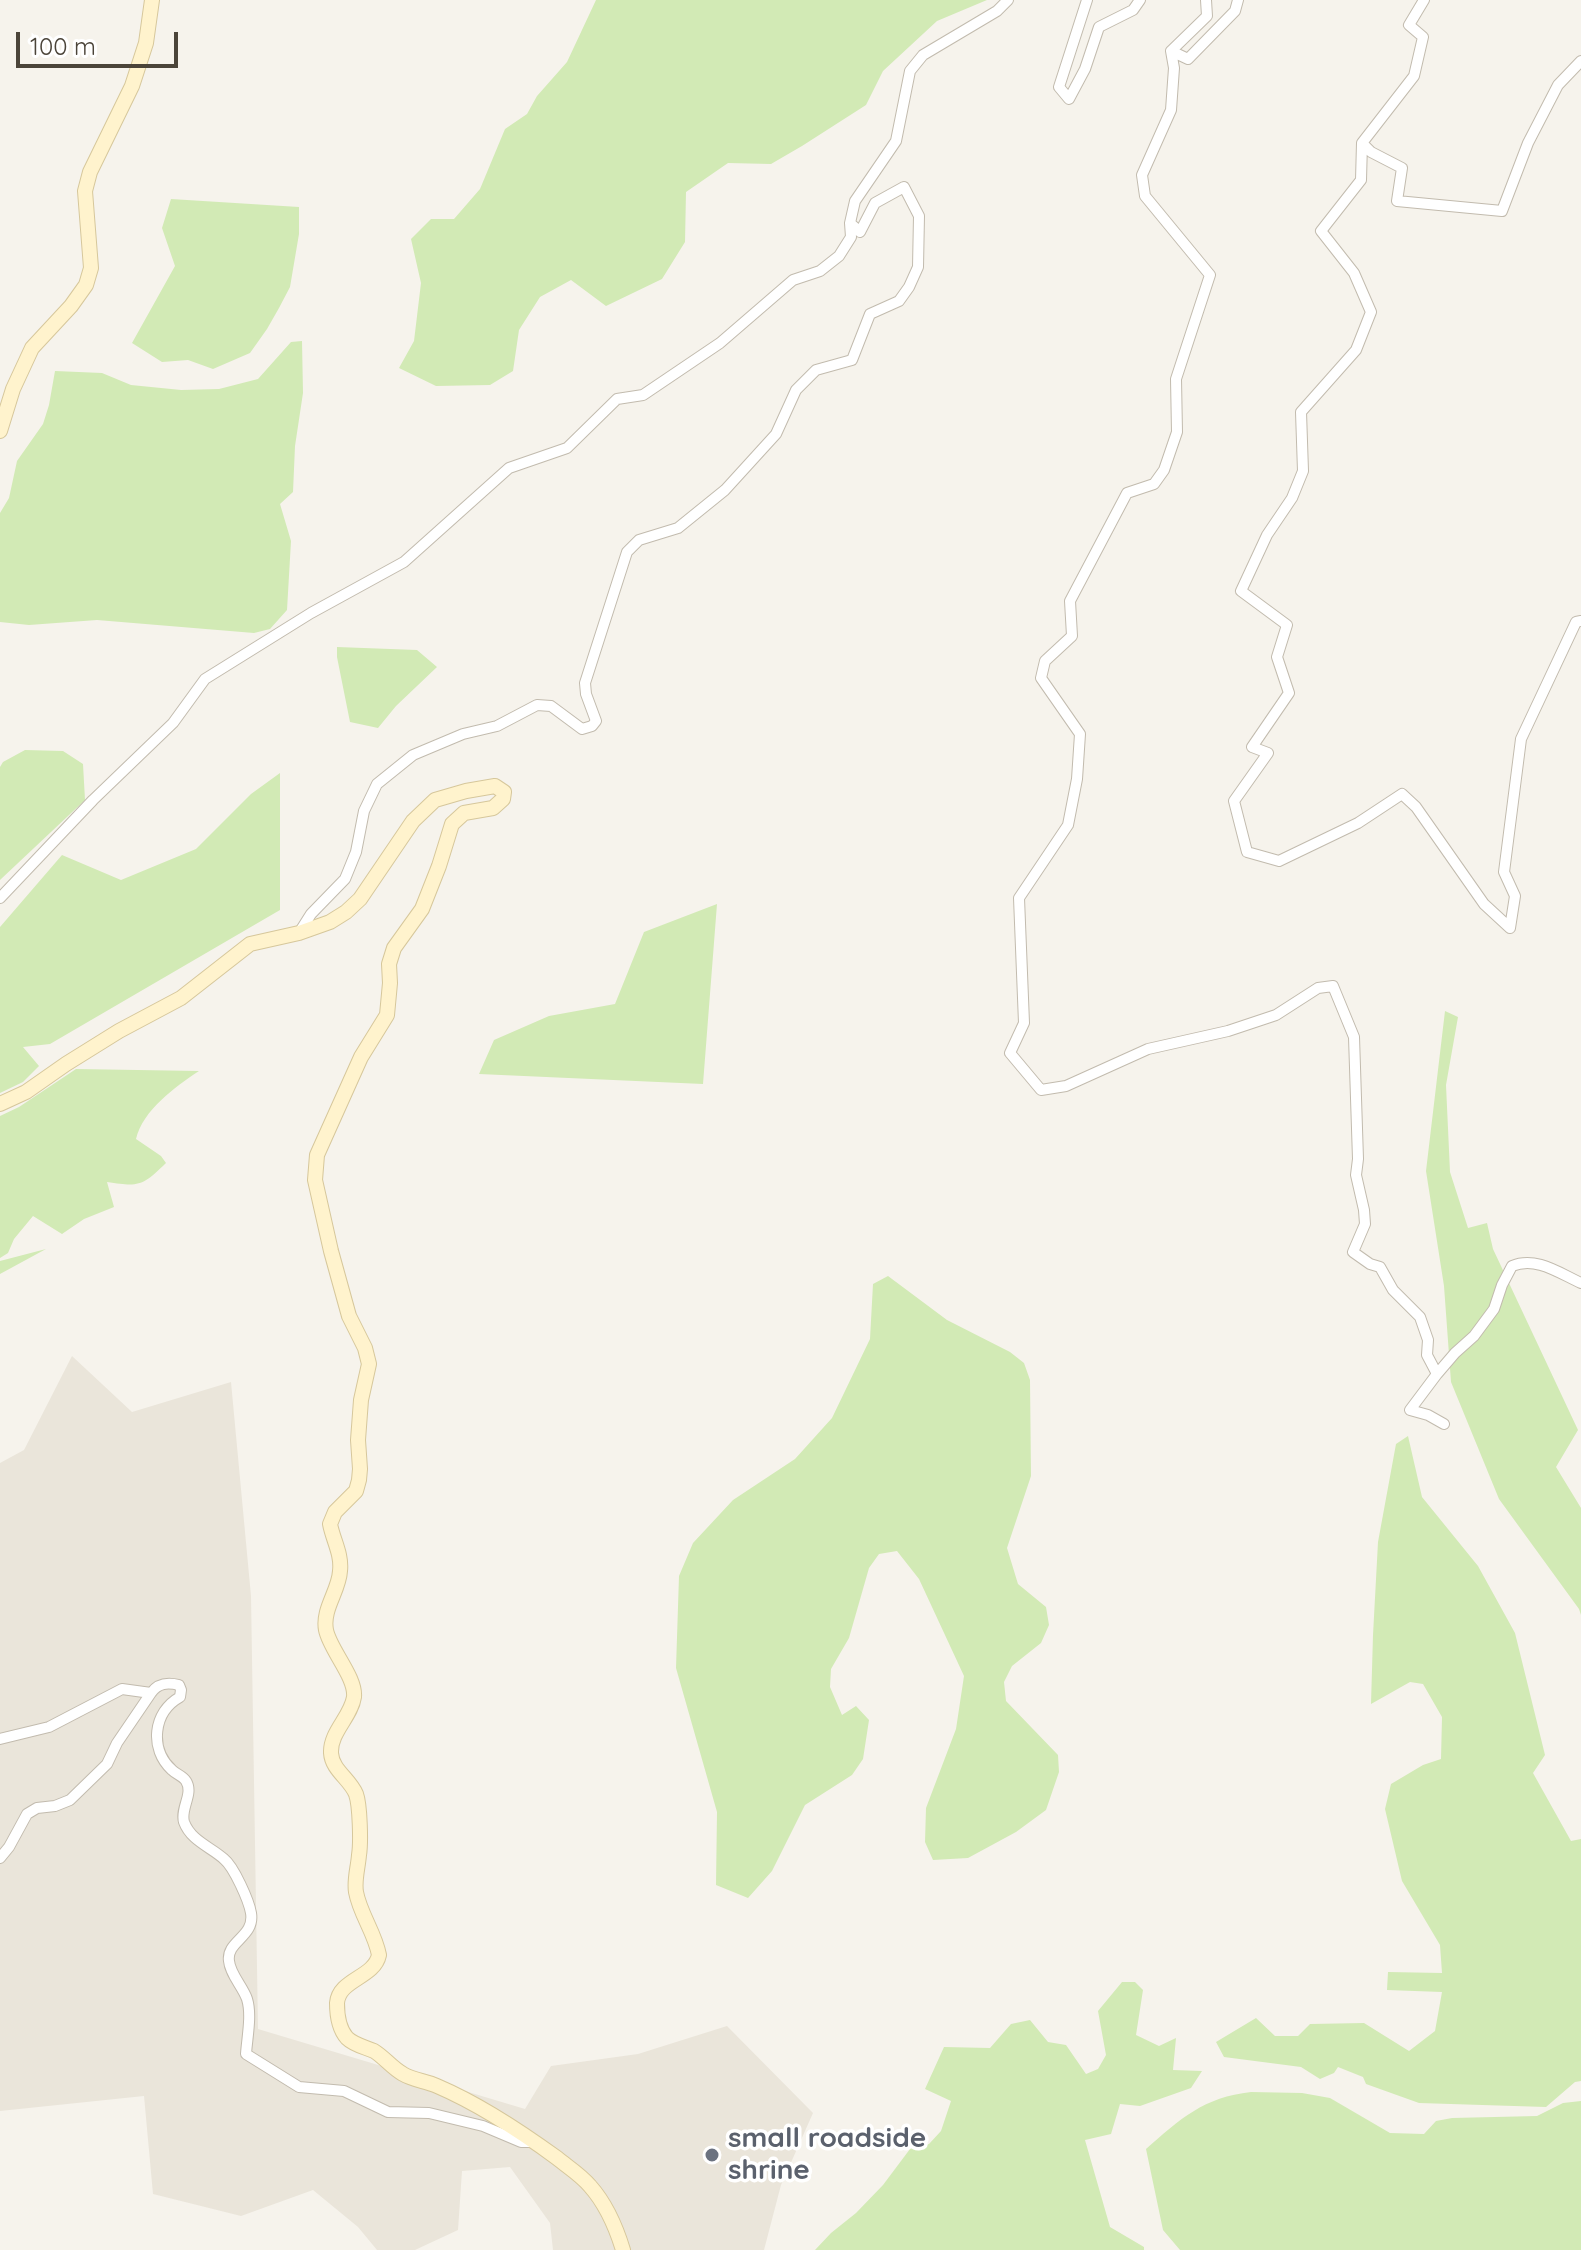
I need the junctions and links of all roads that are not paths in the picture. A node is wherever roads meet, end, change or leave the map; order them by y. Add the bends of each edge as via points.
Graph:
1 (152, 0) edge
2 (1008, 0) edge
3 (1087, 0) edge
4 (1140, 0) edge
5 (1206, 0) edge
6 (1238, 0) edge
7 (1424, 0) edge
8 (1171, 51) junction
9 (1581, 61) edge
10 (1362, 143) junction
11 (850, 223) junction
12 (0, 431) edge
13 (1581, 621) edge
14 (0, 898) edge
15 (299, 933) junction
16 (0, 1104) edge
17 (1581, 1283) edge
18 (1437, 1374) junction
19 (1444, 1424) dead end
20 (151, 1693) junction
21 (0, 1739) edge
22 (0, 1858) edge
23 (535, 2142) junction
24 (623, 2250) edge

1 - 12 main road via 132,86 85,191 91,268 86,285 32,348
2 - 11 street via 923,55 910,71 896,141 855,201
3 - 4 street via 1059,87 1069,99 1099,27 1133,10
5 - 8 street via 1207,16
6 - 8 street via 1235,11 1188,59
7 - 10 street via 1409,25 1423,37 1414,76
8 - 18 street via 1171,110 1142,175 1145,196 1210,275 1176,379 1177,432 1164,470 1154,484 1127,493 1070,601 1072,636 1045,661 1041,678 1080,734 1077,779 1068,825 1019,898 1024,1023 1010,1053 1041,1090 1066,1086 1148,1049 1276,1015 1318,988 1333,986 1354,1037 1356,1175 1365,1224 1353,1252 1380,1267 1393,1290 1420,1317 1427,1355
9 - 10 street via 1558,85 1502,211 1397,201 1402,168
10 - 13 street via 1361,180 1321,231 1354,273 1371,312 1356,350 1301,412 1303,471 1241,591 1287,625 1277,657 1289,693 1252,747 1268,753 1234,801 1247,852 1279,861 1358,823 1402,794 1484,904 1510,928 1515,896 1504,872 1521,739 1576,622
11 - 14 street via 851,237 839,256 820,271 793,280 720,343 643,395 617,399 567,448 509,468 404,562 205,679 173,723
11 - 15 street via 860,232 875,203 904,187 919,216 918,267 909,287 899,301 870,314 852,360 816,370 796,390 776,434 725,490 678,528 639,540 627,552 585,683 596,721 582,729 551,706 537,705 497,726 413,755 377,784 345,879
15 - 16 main road via 250,944 181,998
15 - 23 main road via 330,922 360,899 413,821 435,800 495,786 504,792 493,808 464,813 452,824 422,909 394,948 387,1015 361,1057 317,1155 315,1180 331,1251 369,1364 361,1400 359,1480 330,1524 341,1561 325,1619 354,1689 331,1750 356,1795 357,1895 379,1955 373,1968 342,1989 337,2007 341,2026 350,2041 401,2073 455,2094
17 - 18 street via 1536,1262 1512,1266 1494,1309
18 - 19 street via 1410,1410
20 - 21 street via 122,1689 49,1727
20 - 22 street via 107,1764 70,1800 27,1814
20 - 23 street via 156,1686 179,1685 180,1697 163,1712 157,1727 157,1745 163,1760 188,1783 183,1815 188,1830 227,1860 252,1915 246,1934 230,1949 229,1961 247,2000 246,2054 299,2087 344,2091 388,2112 438,2115
23 - 24 main road via 587,2182 616,2228

